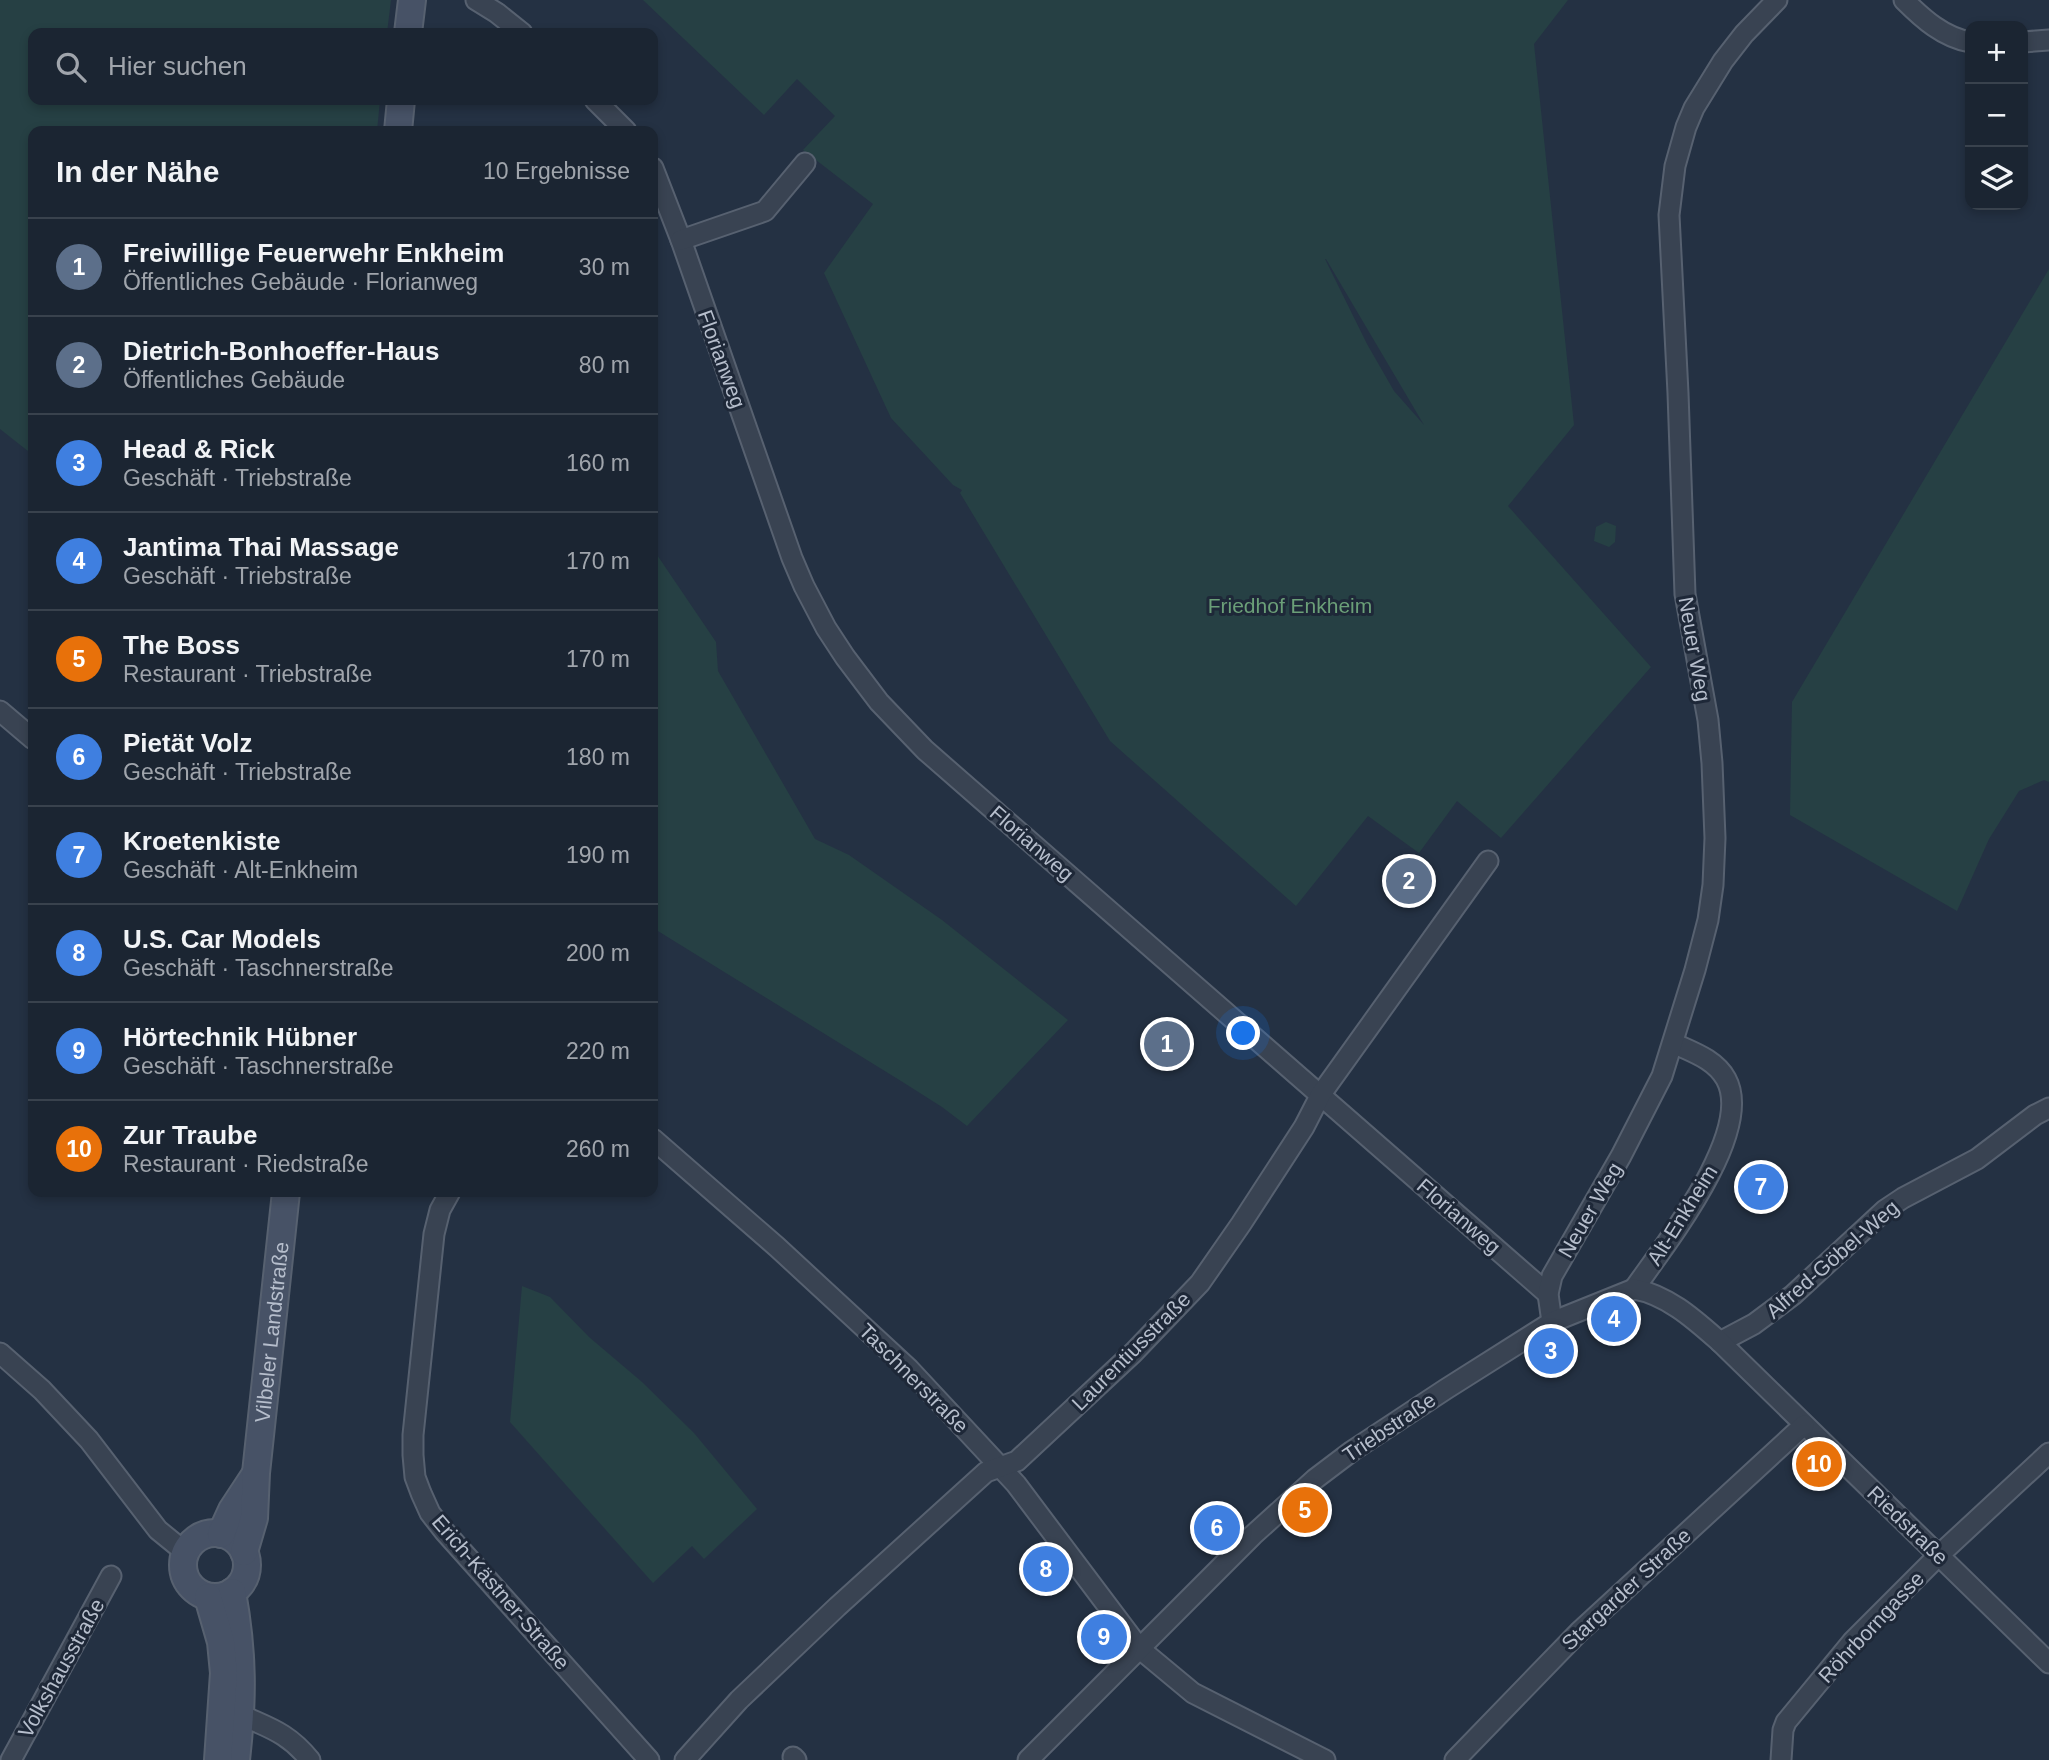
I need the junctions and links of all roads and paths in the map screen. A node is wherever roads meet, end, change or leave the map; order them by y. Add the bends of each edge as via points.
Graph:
1 (412, 0) edge
2 (476, 0) edge
3 (1777, 0) edge
4 (1904, 0) edge
5 (409, 28) edge
6 (516, 28) edge
7 (2049, 40) edge
8 (1965, 41) edge
9 (2028, 42) edge
10 (401, 105) edge
11 (600, 105) edge
12 (398, 126) edge
13 (621, 126) edge
14 (805, 163) dead end
15 (658, 181) edge
16 (681, 240) junction
17 (0, 711) edge
18 (28, 735) edge
19 (1488, 861) dead end
20 (1673, 1043) junction
21 (1321, 1094) junction
22 (2049, 1108) edge
23 (658, 1143) edge
24 (285, 1197) edge
25 (447, 1197) edge
26 (1634, 1289) junction
27 (1548, 1294) junction
28 (1552, 1322) junction
29 (1720, 1342) junction
30 (0, 1353) edge
31 (1804, 1425) junction
32 (2049, 1453) edge
33 (1000, 1466) junction
34 (256, 1473) junction
35 (221, 1534) junction
36 (185, 1552) junction
37 (244, 1552) junction
38 (1939, 1555) junction
39 (111, 1576) dead end
40 (220, 1595) junction
41 (1140, 1649) junction
42 (2049, 1663) edge
43 (231, 1709) junction
44 (11, 1760) edge
45 (218, 1760) edge
46 (236, 1760) edge
47 (310, 1760) edge
48 (649, 1760) edge
49 (685, 1760) edge
50 (1028, 1760) edge
51 (1325, 1760) edge
52 (1455, 1760) edge
53 (1781, 1760) edge

1 - 5 main road
2 - 6 street
3 - 20 street, Neuer Weg via 1723,61 1694,108 1675,166 1669,215 1685,594 1708,720 1715,838 1708,920
4 - 8 street via 1946,35
7 - 9 street
10 - 12 main road
11 - 13 street
14 - 16 street via 765,211
15 - 16 street, Florianweg
16 - 21 street, Florianweg via 792,558 845,657 879,702 925,750
17 - 18 street
19 - 21 street, Laurentiusstraße
20 - 26 street, Alt-Enkheim via 1710,1061 1722,1073 1731,1092 1730,1116 1711,1174
20 - 27 street, Neuer Weg via 1662,1076 1552,1276
21 - 27 street, Florianweg
21 - 33 street, Laurentiusstraße via 1298,1137 1200,1283 1017,1461
22 - 29 street, Alfred-Göbel-Weg via 1977,1160 1885,1210 1793,1295
23 - 33 street, Taschnerstraße via 909,1369
24 - 34 main road, Vilbeler Landstraße
25 - 48 street, Erich-Kästner-Straße via 434,1234 413,1435 415,1476 421,1493 443,1531
26 - 28 street, Triebstraße
26 - 29 street, Riedstraße via 1665,1300
27 - 28 street
28 - 41 street, Triebstraße via 1315,1479
29 - 31 street, Riedstraße
30 - 36 street via 89,1440 158,1530
31 - 38 street, Riedstraße
31 - 52 street, Stargarder Straße via 1579,1632
32 - 38 street, Röhrborngasse
33 - 41 street, Taschnerstraße
33 - 49 street, Laurentiusstraße via 986,1472 837,1607 739,1700
34 - 35 main road, Vilbeler Landstraße
34 - 37 main road, Vilbeler Landstraße via 254,1518
35 - 36 main road via 204,1535
35 - 37 main road
36 - 40 main road via 186,1580 192,1588
37 - 40 main road, Vilbeler Landstraße via 244,1578
38 - 42 street, Riedstraße
38 - 53 street, Röhrborngasse via 1852,1642 1790,1716 1783,1730
39 - 44 street, Volkshausstraße
40 - 43 main road via 242,1661
41 - 50 street, Triebstraße
41 - 51 street, Taschnerstraße via 1193,1693
43 - 45 main road
43 - 46 main road
43 - 47 street via 282,1733

